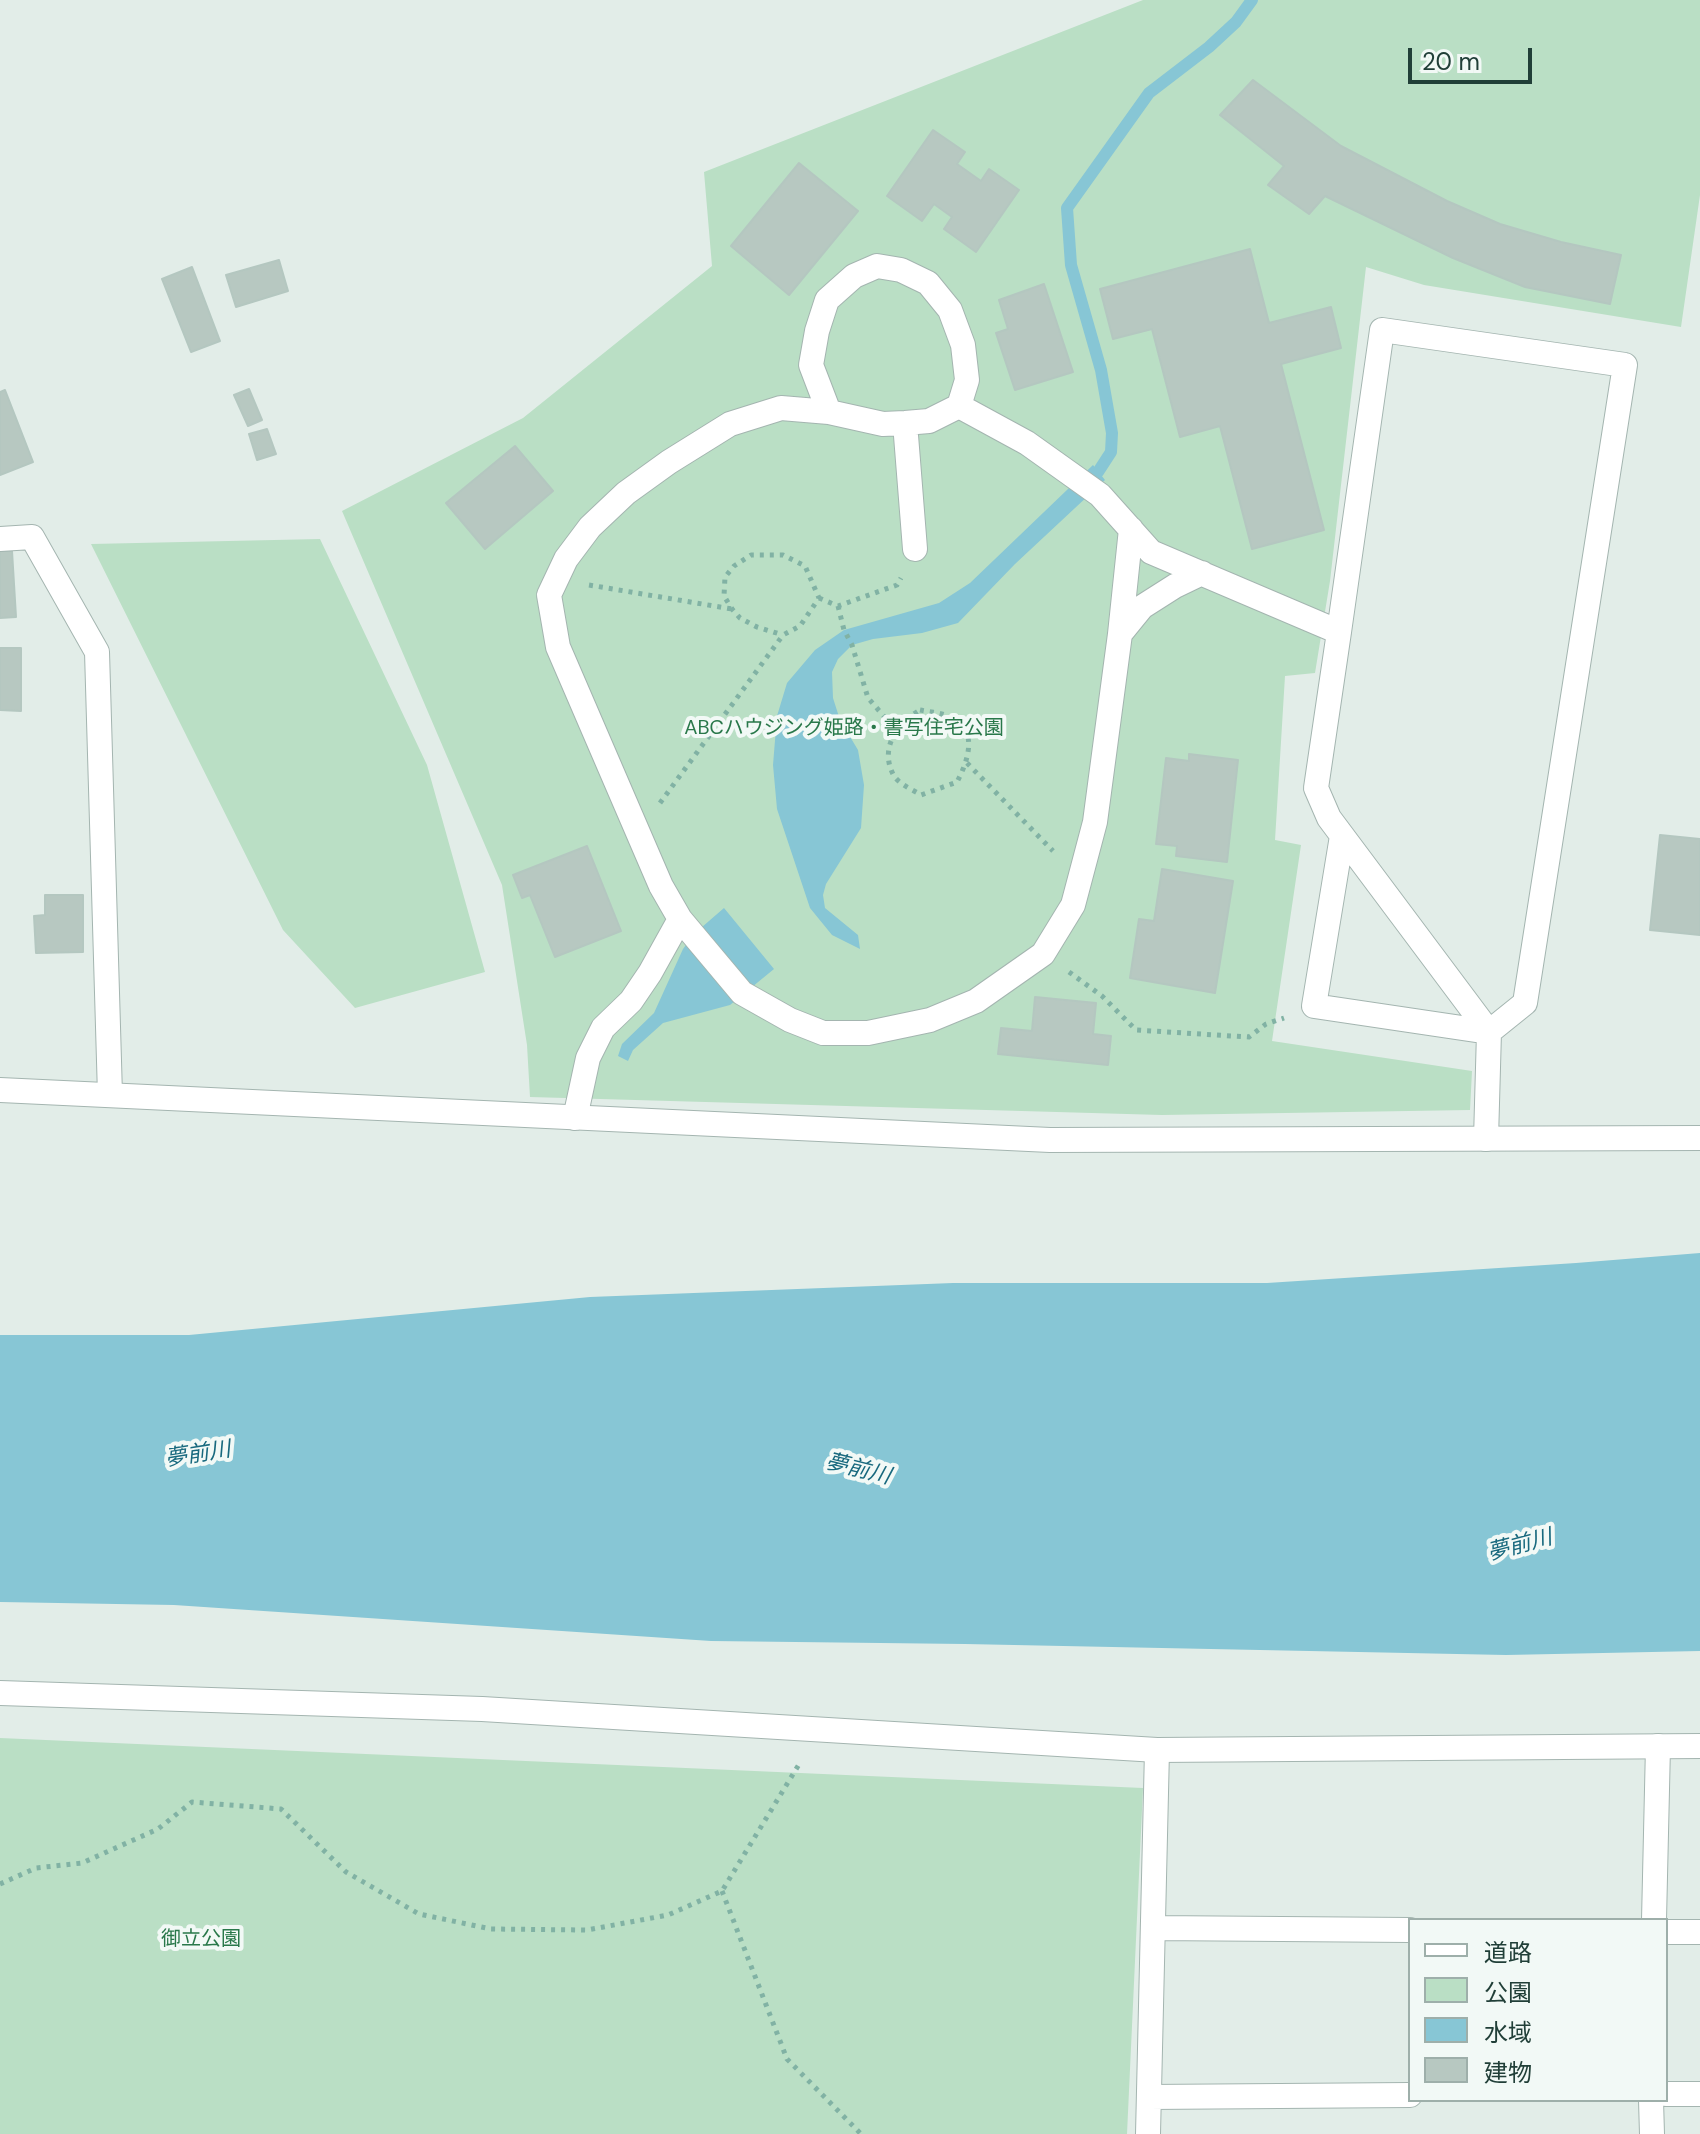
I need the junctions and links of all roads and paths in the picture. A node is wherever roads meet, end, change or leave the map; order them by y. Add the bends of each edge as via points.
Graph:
1 (959, 406) junction
2 (829, 412) junction
3 (905, 423) junction
4 (1131, 529) junction
5 (0, 539) edge
6 (915, 549) joint
7 (1202, 573) junction
8 (556, 580) junction
9 (819, 598) junction
10 (838, 606) junction
11 (732, 609) junction
12 (1339, 632) junction
13 (1120, 634) junction
14 (783, 635) junction
15 (895, 729) junction
16 (967, 763) junction
17 (639, 833) junction
18 (1342, 836) junction
19 (1081, 878) junction
20 (687, 927) junction
21 (1043, 954) junction
22 (1314, 1006) junction
23 (1489, 1032) junction
24 (0, 1090) edge
25 (110, 1095) junction
26 (575, 1118) junction
27 (1700, 1138) edge
28 (1486, 1139) junction
29 (0, 1693) edge
30 (820, 1729) junction
31 (1658, 1746) junction
32 (1700, 1746) edge
33 (1157, 1750) junction
34 (0, 1884) edge
35 (722, 1891) junction
36 (1654, 1918) edge
37 (1153, 1928) junction
38 (1408, 1930) edge
39 (1668, 1932) edge
40 (1700, 1932) edge
41 (1668, 2094) edge
42 (1700, 2094) edge
43 (1408, 2095) edge
44 (1149, 2097) junction
45 (1651, 2102) edge
46 (861, 2134) edge
47 (1148, 2134) edge
48 (1652, 2134) edge

1 - 2 street via 967,380 963,345 950,310 928,283 877,266 854,276 827,300 811,365
1 - 3 street via 929,421
1 - 4 street via 1075,476
2 - 3 street via 883,424
2 - 8 street via 781,408 730,424 626,493 590,527
3 - 6 street
4 - 7 street via 1151,552
4 - 13 street
5 - 25 street via 32,537 97,652
6 - 10 path via 897,585
7 - 12 street
7 - 13 street via 1142,607
8 - 11 path
8 - 17 street via 549,595 558,647
9 - 10 path
9 - 11 path via 805,566 783,555 751,555 725,577 724,596
9 - 14 path via 800,626
10 - 15 path via 868,698
11 - 14 path via 757,627
12 - 18 street via 1316,788
12 - 23 street via 1382,330 1625,365 1525,1003
13 - 19 street via 1095,822
14 - 17 path
15 - 16 path via 920,710 950,716 964,726 970,742
15 - 16 path via 888,757 895,779 921,795 957,782
16 - 19 path
17 - 20 street via 661,886
18 - 22 street
18 - 23 street
19 - 21 street via 1073,905
20 - 21 street via 742,993 823,1033 868,1033 930,1020 976,1001
20 - 26 street via 631,1001 603,1028 588,1058
21 - 22 path via 1102,996 1136,1030 1249,1037 1266,1024
22 - 23 street
23 - 28 street
24 - 25 street
25 - 26 street
26 - 28 street via 1050,1140
27 - 28 street
29 - 30 street via 482,1709
30 - 33 street
30 - 35 path
31 - 32 street
31 - 33 street
31 - 36 street
33 - 37 street
34 - 35 path via 36,1868 82,1863 158,1829 192,1802 281,1809 346,1872 419,1914 491,1929 587,1930 668,1915
35 - 46 path via 787,2059
37 - 38 street
37 - 44 street
39 - 40 street
41 - 42 street
43 - 44 street
44 - 47 street
45 - 48 street

